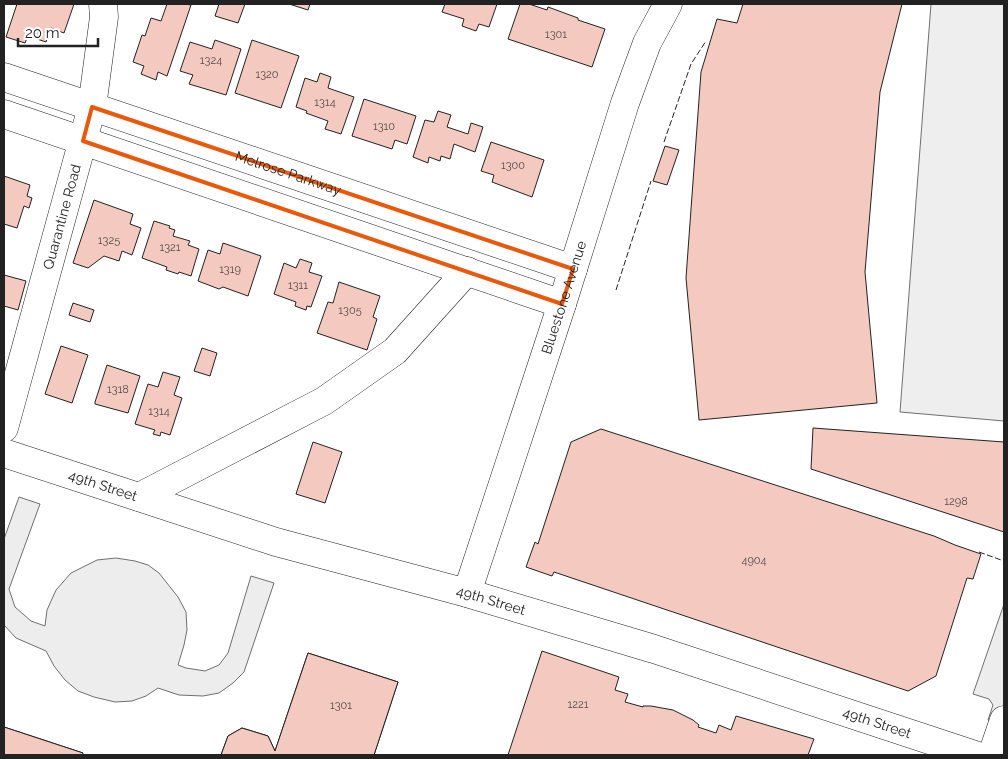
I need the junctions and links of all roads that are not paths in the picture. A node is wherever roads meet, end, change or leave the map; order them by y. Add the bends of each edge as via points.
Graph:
1 (103, 4) edge
2 (668, 4) edge
3 (4, 77) edge
4 (92, 106) junction
5 (4, 114) edge
6 (83, 141) junction
7 (573, 269) junction
8 (467, 271) junction
9 (562, 304) junction
10 (4, 428) edge
11 (4, 453) edge
12 (139, 497) junction
13 (467, 593) junction
14 (1004, 720) edge
15 (975, 755) edge
16 (992, 755) edge

1 - 4 street, Quarantine Road
2 - 7 street, Bluestone Avenue via 647,43 625,103
3 - 4 street, Melrose Parkway
4 - 6 street, Quarantine Road
4 - 7 street, Melrose Parkway
5 - 6 street
6 - 8 street
6 - 10 street, Quarantine Road
7 - 9 street, Bluestone Avenue
8 - 9 street
8 - 12 street via 395,351 324,401
9 - 13 street, Bluestone Avenue
11 - 12 street, 49th Street
12 - 13 street, 49th Street via 276,542
13 - 15 street, 49th Street via 654,649
14 - 16 street

